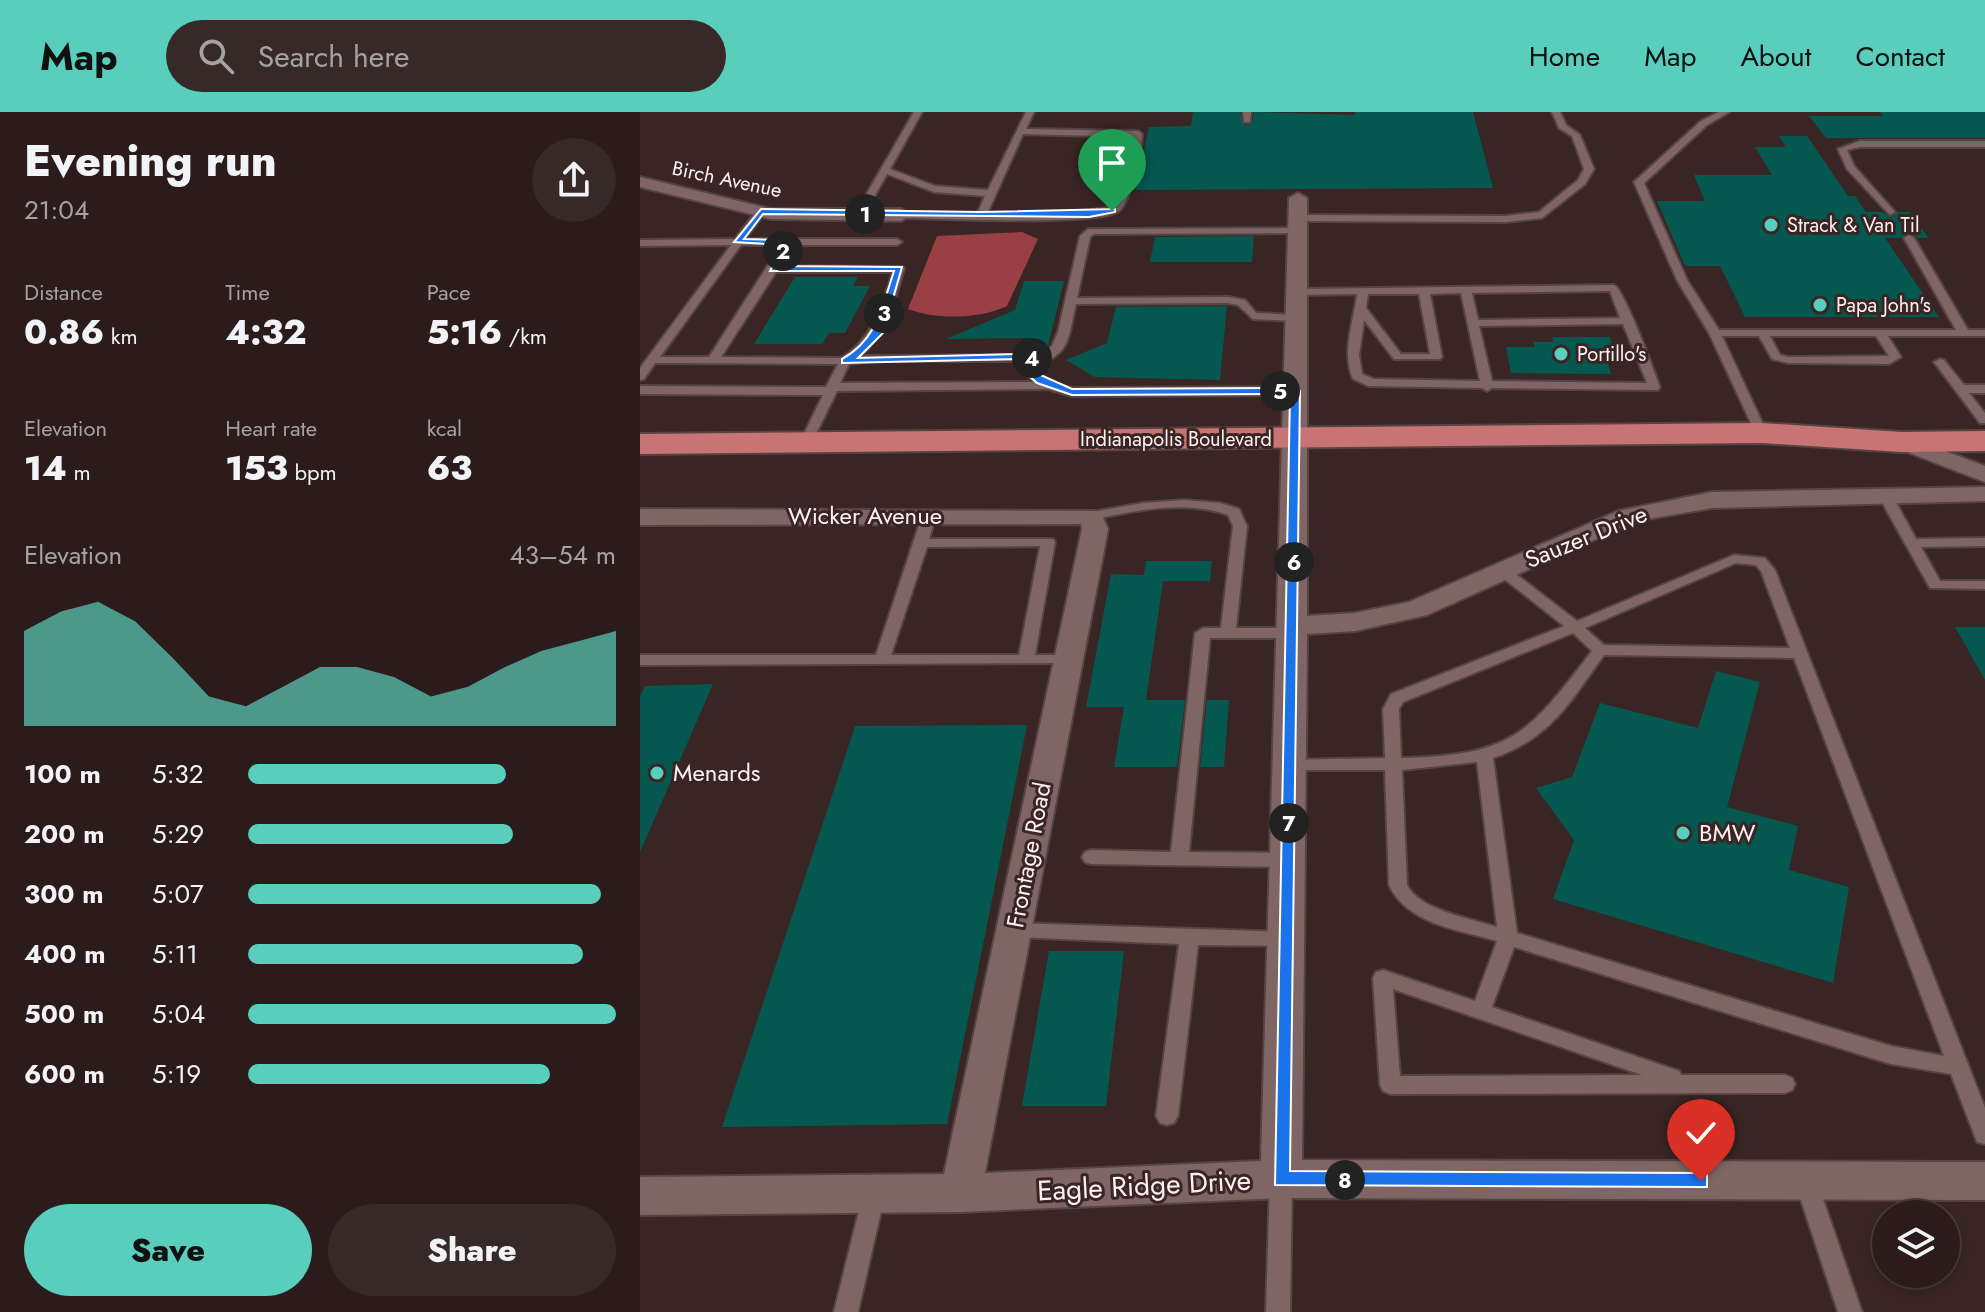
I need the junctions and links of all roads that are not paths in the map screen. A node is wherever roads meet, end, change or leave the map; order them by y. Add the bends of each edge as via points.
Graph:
1 (918, 112) edge
2 (1030, 112) edge
3 (1556, 112) edge
4 (1725, 112) edge
5 (1020, 131) junction
6 (1985, 144) edge
7 (885, 170) junction
8 (640, 182) edge
9 (990, 193) junction
10 (761, 211) junction
11 (1890, 212) dead end
12 (860, 214) junction
13 (901, 215) joint
14 (981, 215) junction
15 (1298, 215) junction
16 (1909, 238) dead end
17 (738, 242) junction
18 (788, 242) junction
19 (897, 242) dead end
20 (640, 243) edge
21 (773, 269) junction
22 (1424, 290) junction
23 (1466, 290) junction
24 (1363, 291) junction
25 (1299, 292) junction
26 (1069, 301) junction
27 (1362, 310) junction
28 (1296, 318) junction
29 (1628, 321) junction
30 (1473, 323) junction
31 (1715, 333) junction
32 (1763, 333) junction
33 (1880, 333) junction
34 (1964, 333) junction
35 (1985, 333) edge
36 (652, 360) junction
37 (712, 361) junction
38 (845, 361) junction
39 (1940, 362) dead end
40 (1036, 364) junction
41 (640, 376) edge
42 (1048, 385) junction
43 (1487, 387) junction
44 (831, 389) junction
45 (1961, 389) junction
46 (640, 390) edge
47 (1295, 391) junction
48 (1985, 417) edge
49 (1761, 433) junction
50 (1294, 438) junction
51 (806, 442) junction
52 (1902, 442) junction
53 (640, 444) edge
54 (1985, 475) edge
55 (1985, 494) edge
56 (1885, 495) junction
57 (929, 516) junction
58 (1091, 516) junction
59 (640, 517) edge
60 (1985, 542) edge
61 (921, 543) junction
62 (1912, 543) junction
63 (1503, 571) junction
64 (1985, 585) edge
65 (1575, 627) junction
66 (1294, 629) junction
67 (1228, 633) junction
68 (1600, 650) junction
69 (1800, 653) junction
70 (640, 660) edge
71 (882, 660) junction
72 (1026, 660) junction
73 (1069, 660) junction
74 (1484, 753) junction
75 (1290, 764) junction
76 (1393, 764) junction
77 (1091, 857) dead end
78 (1179, 858) junction
79 (1288, 860) junction
80 (1014, 930) junction
81 (1189, 937) junction
82 (1508, 937) junction
83 (1286, 939) junction
84 (1481, 1011) junction
85 (1959, 1067) junction
86 (1686, 1082) junction
87 (1785, 1084) dead end
88 (1167, 1116) dead end
89 (1985, 1135) edge
90 (1281, 1179) junction
91 (1985, 1181) edge
92 (1806, 1182) junction
93 (961, 1193) junction
94 (874, 1194) junction
95 (640, 1196) edge
96 (846, 1312) edge
97 (1278, 1312) edge
98 (1850, 1312) edge

1 - 7 lane
2 - 5 lane
3 - 15 lane via 1562,126 1576,135 1589,169 1582,182 1542,215
4 - 31 lane via 1704,123 1639,182 1682,280
5 - 9 lane
5 - 14 lane via 1138,134 1118,207 1100,214
6 - 11 lane via 1860,144 1842,149 1850,167
7 - 9 lane via 934,189
7 - 12 lane
8 - 10 street, Birch Avenue
9 - 14 lane
10 - 12 street, Birch Avenue
10 - 17 lane
12 - 13 street, Birch Avenue
13 - 14 lane
15 - 25 street
15 - 26 lane via 1092,231 1085,236
16 - 34 lane
17 - 18 lane
17 - 20 lane
17 - 36 lane
18 - 19 lane
18 - 21 lane
21 - 37 lane
21 - 38 lane via 899,269 878,333 862,352
22 - 23 lane
22 - 24 lane
22 - 27 lane via 1436,357 1398,357
23 - 29 lane via 1614,288
23 - 30 lane
24 - 25 lane
24 - 27 lane
25 - 28 street
26 - 28 lane via 1228,300 1241,302 1253,316
26 - 40 lane via 1057,348
27 - 43 lane via 1353,341 1357,376 1384,385
28 - 47 street
29 - 30 lane
29 - 43 lane via 1654,387
30 - 43 lane
31 - 32 lane
31 - 49 lane
32 - 33 lane
32 - 33 lane via 1776,357 1788,360 1889,361 1895,357
33 - 34 lane
34 - 35 lane
36 - 37 lane
36 - 41 lane
37 - 38 lane
38 - 40 lane via 1021,356
38 - 44 lane
39 - 45 lane
40 - 42 lane via 1031,374
42 - 44 lane
42 - 47 lane via 1072,392
44 - 46 lane
44 - 51 lane
45 - 48 lane
45 - 48 lane
47 - 50 street
48 - 49 highway, Indianapolis Boulevard
48 - 52 highway, Indianapolis Boulevard
49 - 50 highway, Indianapolis Boulevard
49 - 52 highway, Indianapolis Boulevard
50 - 51 highway, Indianapolis Boulevard
50 - 66 street
51 - 53 highway, Indianapolis Boulevard
52 - 54 street
55 - 56 street, Sauzer Drive
56 - 62 lane
56 - 63 street, Sauzer Drive via 1667,506 1627,516
57 - 58 street, Wicker Avenue
57 - 59 street, Wicker Avenue
57 - 61 lane
58 - 67 lane via 1136,507 1224,507 1239,519
58 - 73 street, Frontage Road via 1095,529
60 - 62 lane
61 - 71 lane
61 - 72 lane via 1048,542
62 - 64 lane via 1935,585
63 - 65 lane
63 - 66 street, Sauzer Drive via 1391,617
65 - 68 lane
65 - 69 lane via 1734,559 1749,558 1768,570
65 - 76 lane via 1397,698 1391,709
66 - 67 lane
66 - 75 street
67 - 78 lane via 1203,633
68 - 69 lane
68 - 74 lane via 1540,726 1524,739
69 - 85 lane
70 - 71 lane
71 - 72 lane
72 - 73 lane
73 - 80 street, Frontage Road
74 - 76 lane
74 - 82 lane
75 - 76 lane
75 - 79 street
76 - 82 lane via 1398,885 1403,896 1425,912
77 - 78 lane
78 - 79 lane
79 - 83 street
80 - 81 lane
80 - 93 street, Frontage Road
81 - 83 lane
81 - 88 lane
82 - 84 lane
82 - 85 lane via 1891,1055
83 - 90 street
84 - 86 lane
84 - 86 lane via 1383,978 1390,1085
85 - 89 lane
86 - 87 lane
90 - 92 street, Eagle Ridge Drive
90 - 93 street, Eagle Ridge Drive
90 - 97 lane
91 - 92 street, Eagle Ridge Drive
92 - 98 lane
93 - 94 street, Eagle Ridge Drive
94 - 95 street, Eagle Ridge Drive
94 - 96 lane

